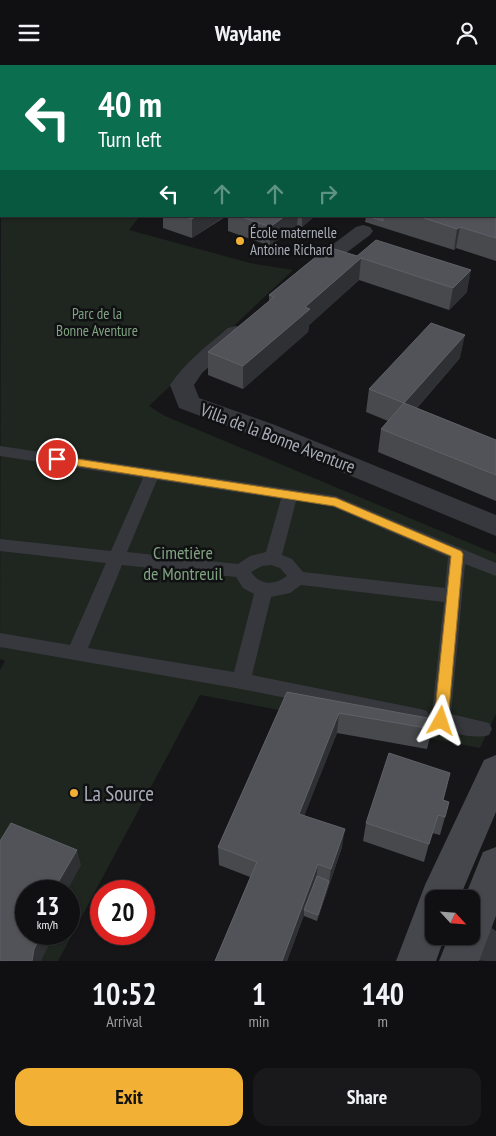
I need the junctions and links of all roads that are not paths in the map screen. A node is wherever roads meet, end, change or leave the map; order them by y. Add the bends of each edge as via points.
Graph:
1 (363, 231) dead end
2 (290, 288) edge
3 (253, 318) edge
4 (0, 451) edge
5 (152, 474) junction
6 (290, 494) junction
7 (496, 526) edge
8 (0, 545) edge
9 (457, 554) junction
10 (273, 558) junction
11 (116, 559) junction
12 (496, 570) edge
13 (241, 571) junction
14 (298, 578) junction
15 (264, 591) junction
16 (453, 596) junction
17 (0, 640) edge
18 (76, 653) junction
19 (240, 681) junction
20 (441, 721) junction
21 (482, 729) dead end
22 (496, 771) edge
23 (496, 865) edge
24 (443, 890) edge
25 (480, 907) edge
26 (425, 936) edge
27 (480, 944) edge
28 (465, 945) edge
29 (496, 956) edge
30 (416, 961) edge
31 (459, 961) edge

1 - 2 street
3 - 7 street, Villa de la Bonne Aventure via 194,368 182,385 188,403 266,431
4 - 5 lane
5 - 6 lane
5 - 11 lane
6 - 9 lane via 336,502
6 - 10 lane
8 - 11 lane
9 - 12 lane
9 - 16 lane
10 - 13 lane via 254,562
10 - 14 lane via 289,565
11 - 13 lane
11 - 18 lane
13 - 15 lane via 250,583
14 - 15 lane via 284,588
14 - 16 lane
15 - 19 lane
16 - 20 lane
17 - 18 lane
18 - 19 lane
19 - 20 lane
20 - 21 lane
22 - 24 street
23 - 25 street
26 - 30 street
27 - 29 street
28 - 31 street

